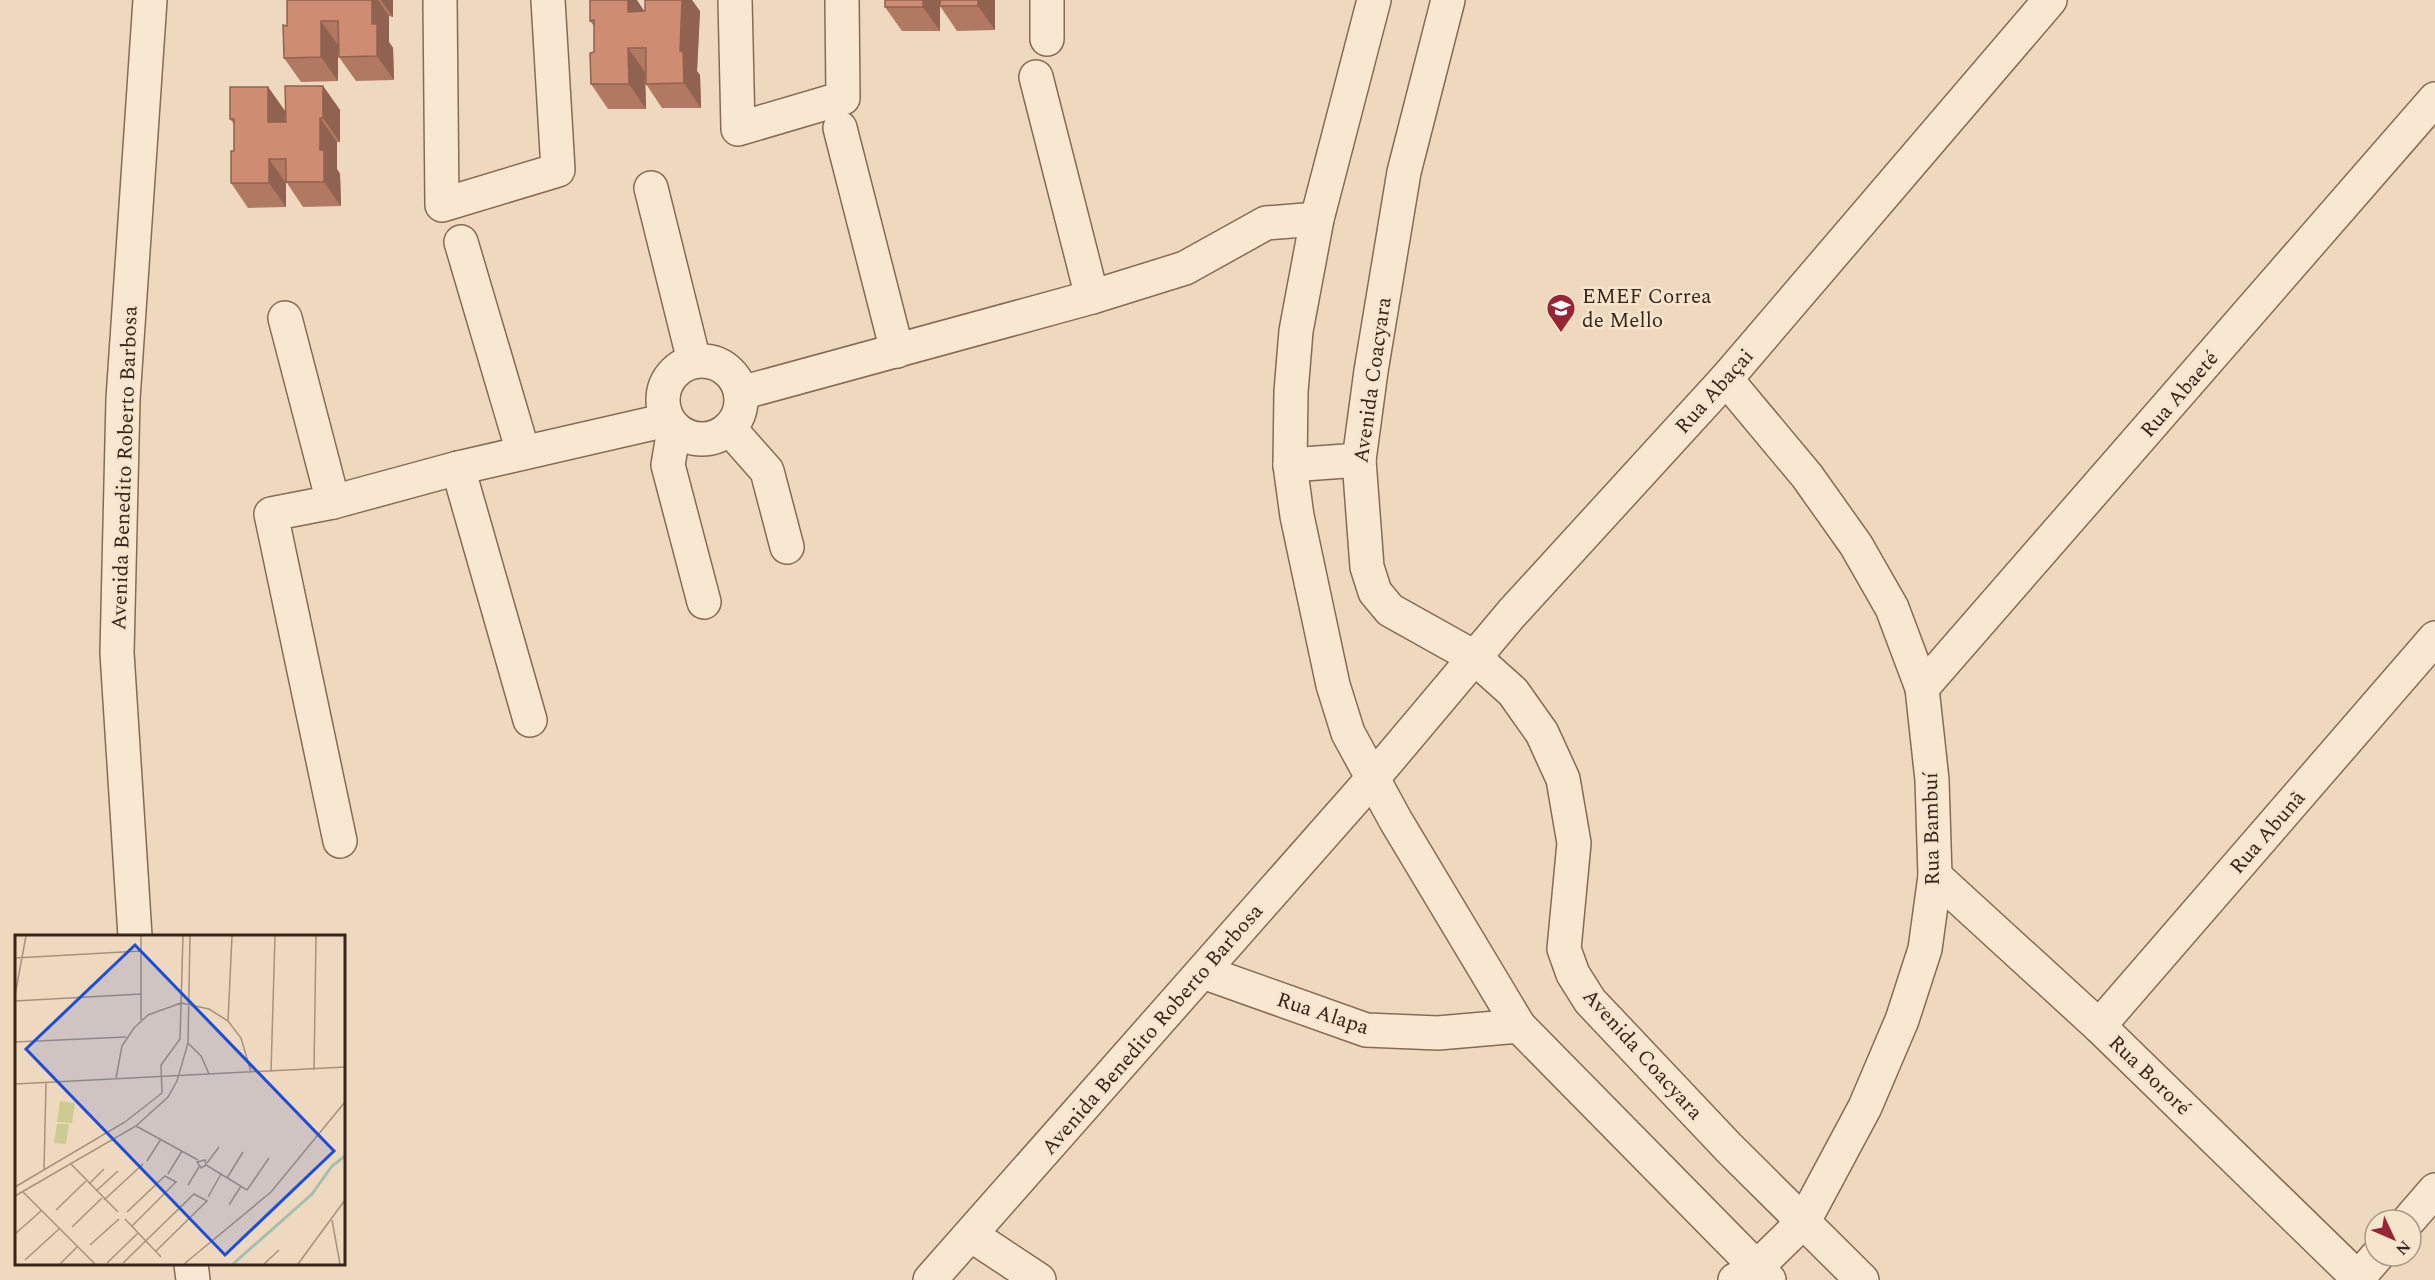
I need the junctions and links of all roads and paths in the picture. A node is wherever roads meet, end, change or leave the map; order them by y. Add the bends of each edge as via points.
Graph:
1 (150, 0) edge
2 (440, 0) edge
3 (548, 0) edge
4 (735, 0) edge
5 (842, 0) edge
6 (1047, 0) edge
7 (1374, 0) edge
8 (1448, 0) edge
9 (2050, 0) edge
10 (1047, 39) dead end
11 (1036, 77) dead end
12 (2435, 99) edge
13 (840, 128) dead end
14 (651, 188) dead end
15 (1317, 219) junction
16 (461, 242) dead end
17 (1092, 297) junction
18 (285, 318) dead end
19 (897, 351) junction
20 (694, 361) junction
21 (1726, 379) junction
22 (741, 393) junction
23 (670, 424) junction
24 (729, 428) junction
25 (523, 452) junction
26 (1359, 460) junction
27 (1290, 465) junction
28 (458, 468) junction
29 (333, 502) junction
30 (787, 547) dead end
31 (704, 602) dead end
32 (2435, 638) edge
33 (1474, 657) junction
34 (1922, 688) junction
35 (530, 720) dead end
36 (1374, 777) junction
37 (340, 841) dead end
38 (1935, 876) junction
39 (135, 935) edge
40 (1203, 972) junction
41 (1519, 1026) junction
42 (2099, 1026) junction
43 (2435, 1190) edge
44 (2419, 1208) edge
45 (1804, 1221) junction
46 (970, 1235) junction
47 (191, 1265) edge
48 (2365, 1271) edge
49 (1754, 1276) edge
50 (193, 1280) edge
51 (930, 1280) edge
52 (1039, 1280) edge
53 (1862, 1280) edge

1 - 39 street, Avenida Benedito Roberto Barbosa via 123,399 117,653
2 - 3 street via 442,205 558,170
4 - 5 street via 738,129 843,98
6 - 10 street
7 - 15 street
8 - 26 street, Avenida Coacyara via 1404,172
9 - 21 street, Rua Abaçai
11 - 17 street
12 - 34 street, Rua Abaeté
13 - 19 street
14 - 20 street
15 - 17 street via 1266,223 1185,268
15 - 27 street via 1296,331
16 - 25 street
17 - 19 street
18 - 29 street
19 - 22 street
20 - 22 street via 719,364 737,381
20 - 23 street via 669,377 663,391 662,405
21 - 33 street, Rua Abaçai
21 - 34 street, Rua Bambuí via 1807,476 1856,545 1892,608
22 - 24 street via 739,412
23 - 24 street via 690,437 708,439
23 - 25 street
23 - 31 street via 668,465
24 - 30 street via 766,471
25 - 28 street
26 - 27 street
26 - 33 street, Avenida Coacyara via 1367,567 1375,592 1390,610
27 - 36 street via 1333,685 1348,733
28 - 29 street
28 - 35 street
29 - 37 street via 271,514
32 - 42 street, Rua Abunã
33 - 36 street, Rua Abaçai
33 - 45 street, Avenida Coacyara via 1513,692 1542,733 1563,779 1574,843 1564,949 1573,974 1598,1010
34 - 38 street, Rua Bambuí via 1932,780
36 - 40 street, Avenida Benedito Roberto Barbosa
36 - 41 street via 1396,821
38 - 42 street, Rua Bororé
38 - 45 street, Rua Bambuí via 1925,949 1902,1020 1865,1107
40 - 41 street, Rua Alapa via 1366,1030 1438,1033
40 - 46 street, Avenida Benedito Roberto Barbosa
41 - 49 street
42 - 48 street, Rua Bororé
43 - 44 street
45 - 49 street, Rua Bambuí
45 - 53 street, Avenida Coacyara
46 - 51 street, Avenida Benedito Roberto Barbosa
46 - 52 street
47 - 50 street

